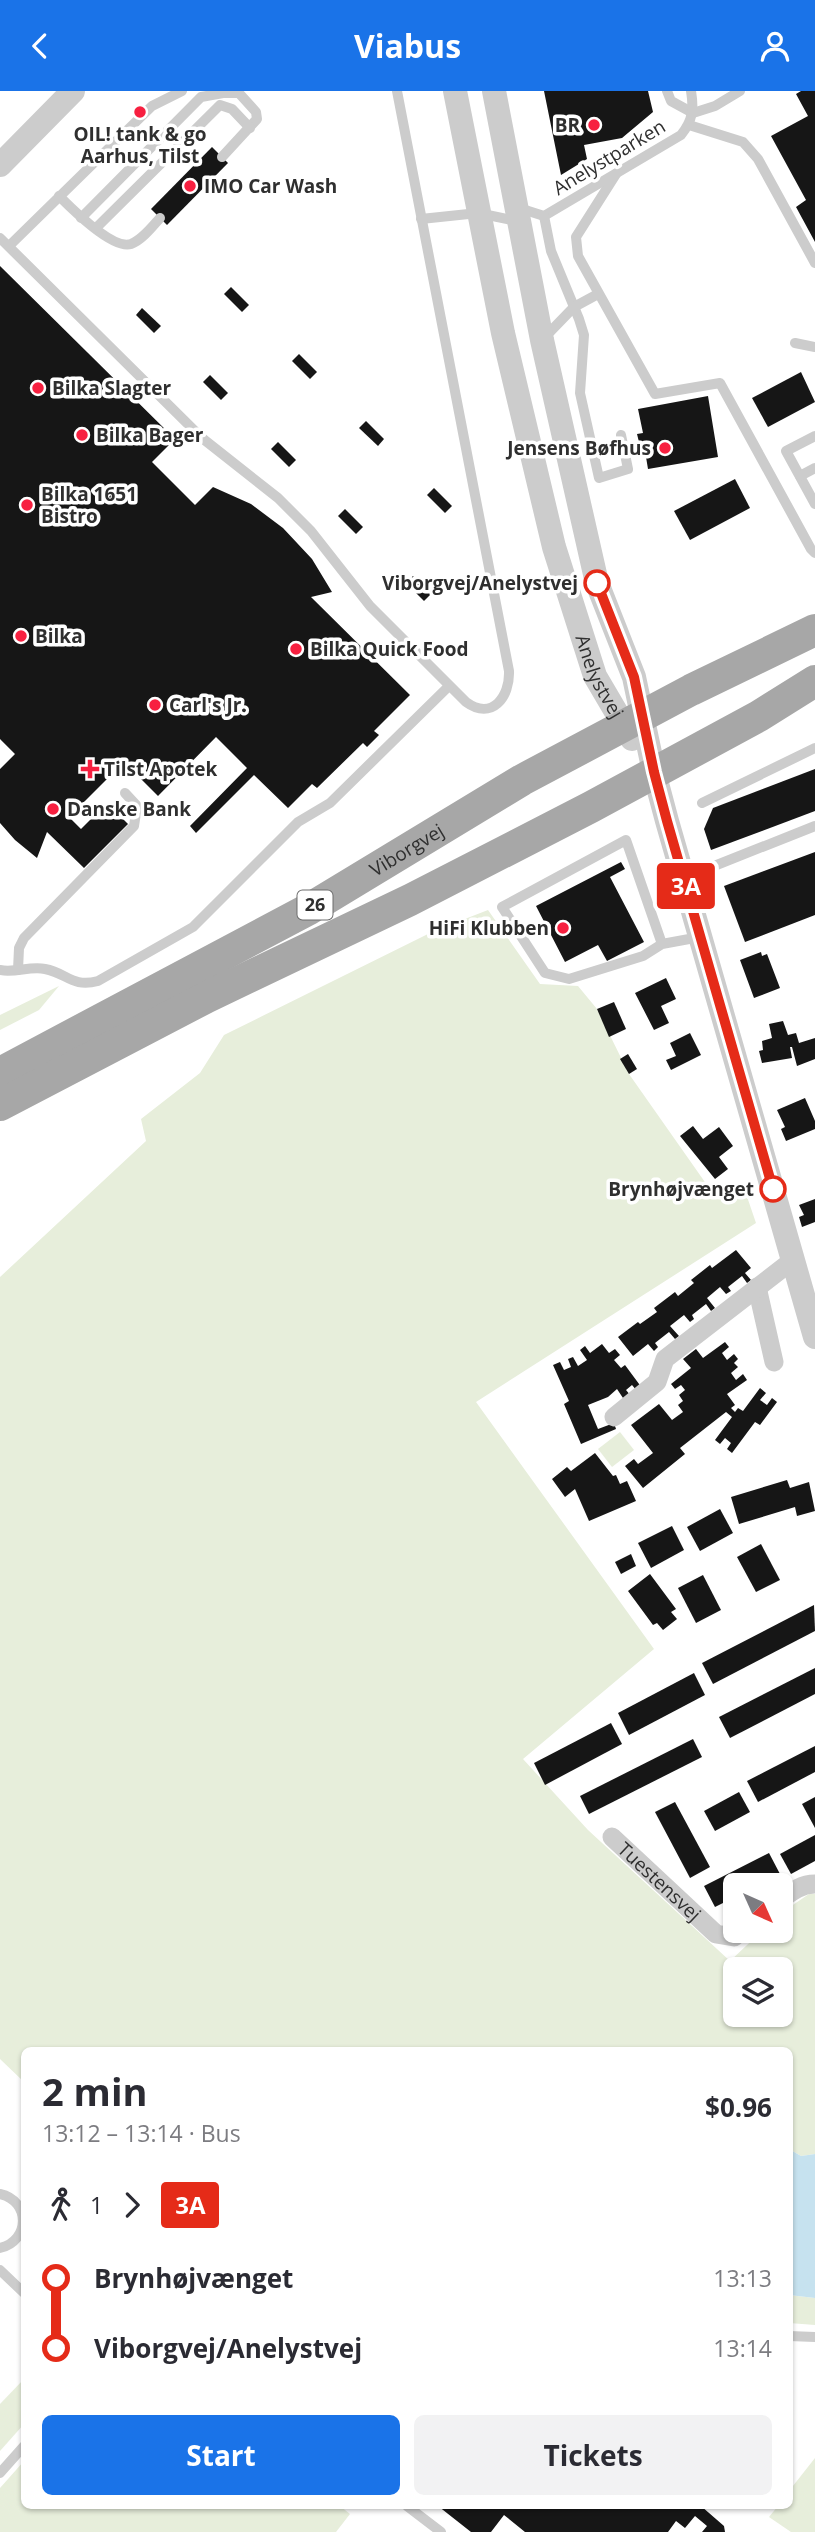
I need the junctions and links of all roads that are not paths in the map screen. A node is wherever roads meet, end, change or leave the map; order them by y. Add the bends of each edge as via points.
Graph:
1 (74, 91) edge
2 (182, 91) edge
3 (397, 91) edge
4 (454, 91) edge
5 (495, 91) edge
6 (667, 91) edge
7 (691, 91) edge
8 (740, 91) edge
9 (238, 92) edge
10 (693, 113) junction
11 (689, 125) junction
12 (250, 128) junction
13 (222, 157) dead end
14 (0, 165) edge
15 (616, 174) junction
16 (59, 196) junction
17 (478, 213) junction
18 (518, 214) junction
19 (544, 216) junction
20 (81, 218) junction
21 (160, 218) dead end
22 (421, 219) junction
23 (96, 228) junction
24 (0, 238) edge
25 (9, 246) junction
26 (815, 263) edge
27 (598, 294) junction
28 (574, 307) junction
29 (542, 340) junction
30 (795, 343) dead end
31 (815, 347) edge
32 (621, 435) dead end
33 (815, 436) edge
34 (815, 468) edge
35 (800, 476) junction
36 (814, 499) edge
37 (815, 553) edge
38 (815, 630) edge
39 (815, 681) edge
40 (449, 686) junction
41 (633, 721) junction
42 (815, 748) edge
43 (654, 772) junction
44 (125, 793) dead end
45 (702, 803) dead end
46 (815, 826) edge
47 (684, 878) junction
48 (700, 937) junction
49 (662, 944) junction
50 (0, 970) edge
51 (18, 970) junction
52 (0, 1073) edge
53 (0, 1105) edge
54 (793, 1260) junction
55 (757, 1287) junction
56 (815, 1336) edge
57 (774, 1362) dead end
58 (614, 1417) dead end
59 (612, 1837) dead end
60 (815, 1884) edge
61 (793, 1890) edge
62 (723, 1935) edge
63 (0, 2194) edge
64 (21, 2212) edge
65 (21, 2230) edge
66 (0, 2248) edge
67 (0, 2270) edge
68 (21, 2290) edge
69 (793, 2336) edge
70 (815, 2337) edge
71 (21, 2449) edge
72 (0, 2473) edge
73 (411, 2509) edge
74 (441, 2532) edge

1 - 14 street
2 - 16 lane via 152,106
3 - 22 lane
4 - 17 street, Anelystvej
5 - 18 street, Anelystvej
6 - 10 lane via 671,101
7 - 10 lane, Anelystparken
8 - 10 lane
9 - 12 lane via 256,112
9 - 20 lane via 201,97
10 - 11 lane, Anelystparken
11 - 15 lane, Anelystparken via 681,135
11 - 26 lane, Anelystparken via 743,142 758,159
12 - 13 lane
12 - 23 lane via 232,109 220,105
15 - 19 lane, Anelystparken
15 - 27 lane via 576,237 578,256
16 - 20 lane
16 - 25 lane
17 - 18 lane, Anelystparken
17 - 22 lane, Anelystparken
17 - 41 street, Anelystvej via 554,547 596,676
18 - 19 lane, Anelystparken
18 - 29 street, Anelystvej
19 - 28 lane, Anelystparken via 551,251
20 - 23 lane
21 - 23 lane via 133,243 124,245
22 - 40 lane via 509,680 504,696 482,710
24 - 25 lane
25 - 40 lane via 202,438 286,506 370,606
27 - 28 lane
27 - 37 lane via 655,394 720,383
28 - 29 lane
28 - 32 lane, Anelystparken via 584,335 580,393 599,478 628,469
29 - 41 street, Anelystvej via 597,583 634,677
30 - 31 lane
33 - 35 lane via 786,451
34 - 35 lane
35 - 36 lane
38 - 41 main road, Viborgvej / 26
39 - 43 main road, 26
40 - 51 lane via 330,803 298,822 193,927 86,984 43,968
41 - 43 street, Anelystvej
41 - 52 main road, Viborgvej / 26 via 522,781 309,909
42 - 45 lane
43 - 47 street, Anelystvej
43 - 53 main road, 26
44 - 51 lane via 137,806 134,826 24,938
46 - 47 lane
47 - 48 street, Anelystvej
48 - 49 lane
48 - 54 street, Anelystvej
49 - 49 lane via 626,840 502,907 545,973 569,979 643,956
50 - 51 lane
54 - 55 street
54 - 56 street, Anelystvej
55 - 57 street
55 - 58 street via 665,1359 657,1382
59 - 62 street, Tuestensvej via 716,1934
60 - 61 street
63 - 64 lane via 12,2199
65 - 66 lane via 18,2238
67 - 68 lane
69 - 70 lane
71 - 72 lane
73 - 74 lane

